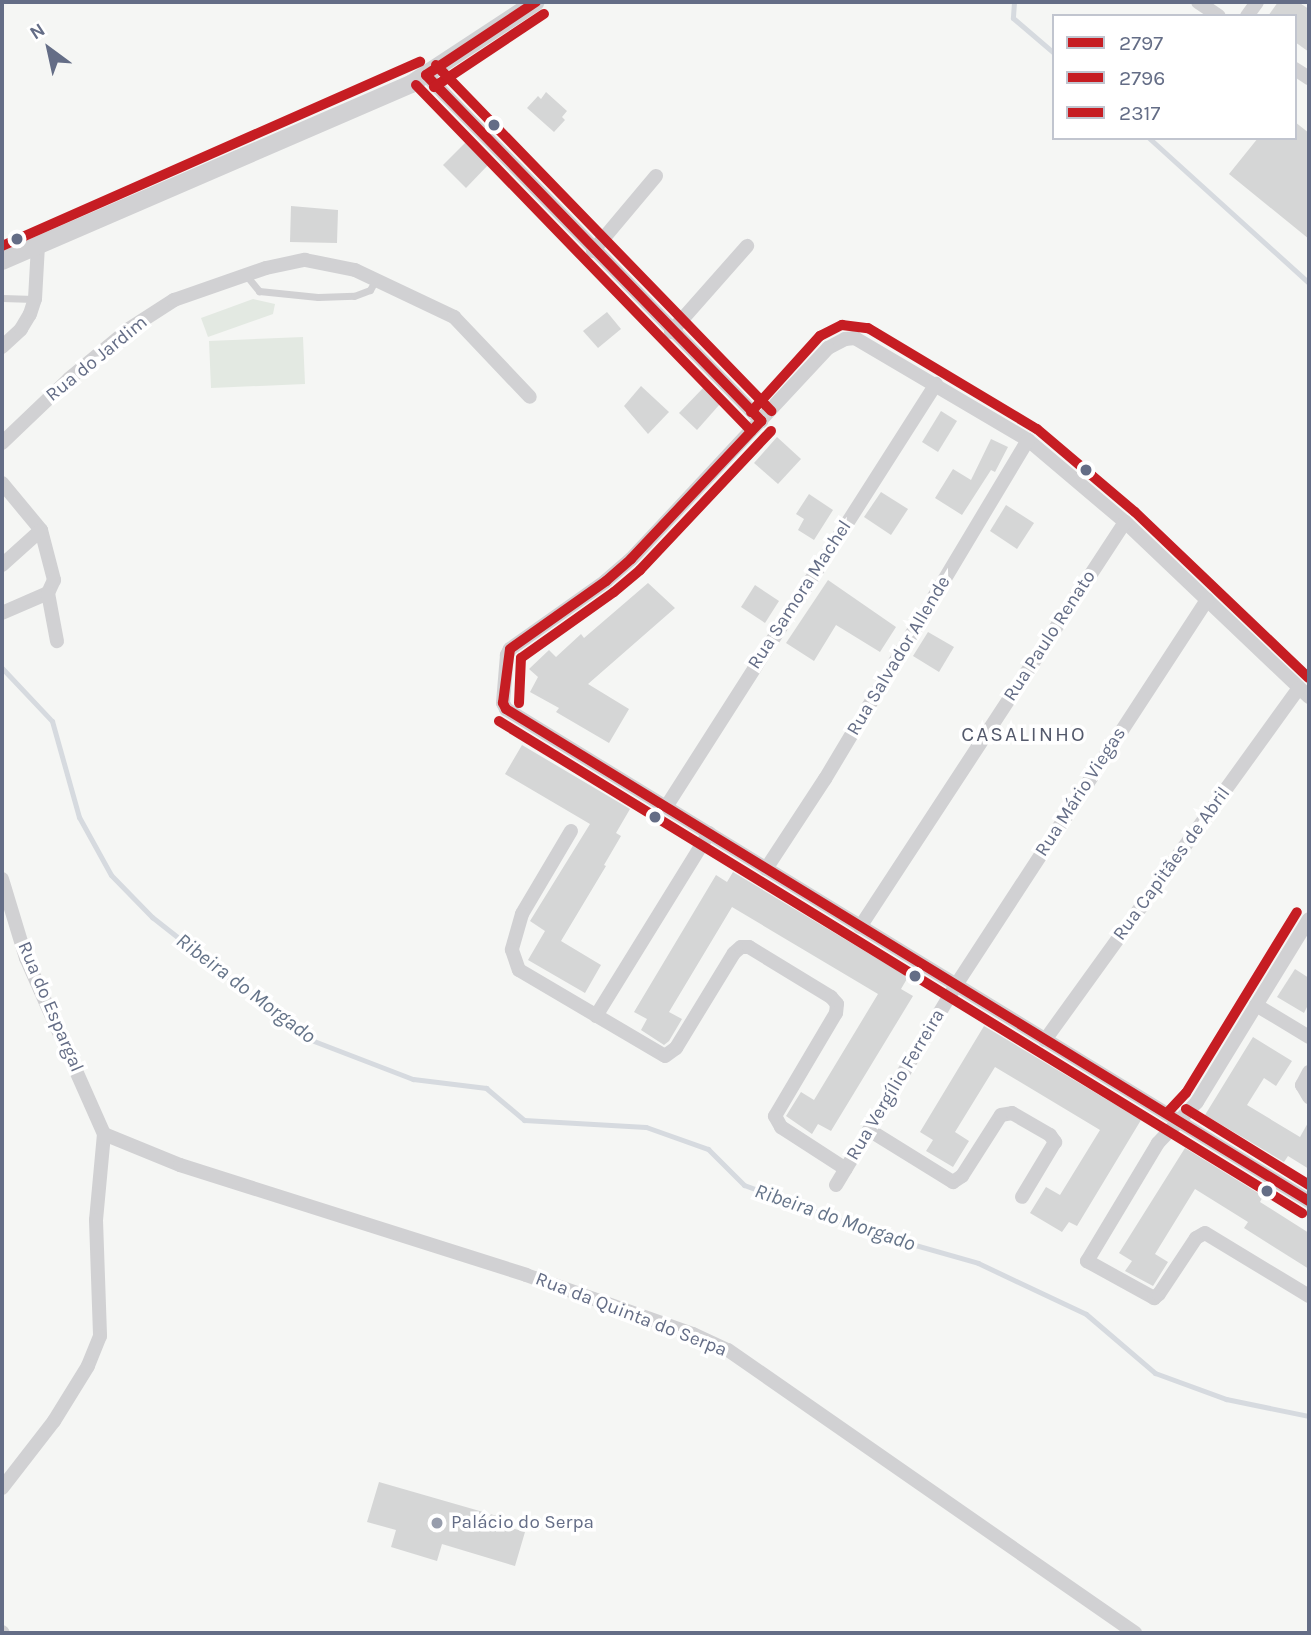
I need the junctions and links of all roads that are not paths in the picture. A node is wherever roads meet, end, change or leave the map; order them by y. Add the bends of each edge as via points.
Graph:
1 (536, 2) edge
2 (1198, 2) edge
3 (1216, 14) edge
4 (426, 75) junction
5 (656, 176) dead end
6 (38, 246) junction
7 (747, 246) dead end
8 (593, 251) junction
9 (2, 261) edge
10 (246, 275) junction
11 (377, 279) junction
12 (2, 298) edge
13 (35, 299) junction
14 (671, 332) junction
15 (2, 347) edge
16 (936, 384) junction
17 (530, 397) dead end
18 (761, 421) junction
19 (1028, 440) junction
20 (2, 443) edge
21 (2, 483) edge
22 (1125, 522) junction
23 (41, 530) junction
24 (2, 565) edge
25 (48, 593) junction
26 (1207, 600) junction
27 (2, 613) edge
28 (57, 641) dead end
29 (1304, 692) edge
30 (666, 807) junction
31 (571, 831) dead end
32 (709, 834) junction
33 (766, 869) junction
34 (2, 879) edge
35 (1309, 919) edge
36 (860, 927) junction
37 (1304, 937) edge
38 (956, 985) junction
39 (1256, 1005) junction
40 (596, 1016) junction
41 (1309, 1037) edge
42 (1045, 1040) junction
43 (1309, 1072) edge
44 (1309, 1097) edge
45 (1179, 1122) junction
46 (869, 1130) junction
47 (104, 1134) junction
48 (846, 1168) junction
49 (836, 1185) dead end
50 (1022, 1197) dead end
51 (1309, 1201) edge
52 (1309, 1296) edge
53 (2, 1488) edge
54 (1135, 1633) edge

1 - 4 street
2 - 3 street
4 - 6 street
4 - 8 street
5 - 8 street
6 - 9 street
6 - 13 street
7 - 14 street
8 - 14 street
10 - 11 street, Rua do Jardim via 305,260
10 - 11 lane via 259,291 318,297 354,296 370,290
10 - 20 street, Rua do Jardim via 174,300 129,329
11 - 17 street, Rua do Jardim via 454,317
12 - 13 lane
13 - 15 street via 25,324
14 - 18 street
16 - 18 street via 863,341 845,338 828,348
16 - 19 street
16 - 30 street, Rua Samora Machel
18 - 30 street via 622,566 510,649 506,709
19 - 22 street
19 - 33 street, Rua Salvador Allende
21 - 23 street
22 - 26 street
22 - 36 street, Rua Paulo Renato
23 - 24 street
23 - 25 street via 54,580
25 - 27 street
25 - 28 street
26 - 29 street
26 - 38 street, Rua Mário Viegas
29 - 42 street, Rua Capitães de Abril
30 - 32 street
31 - 40 street via 522,914 512,956 519,970
32 - 33 street
32 - 40 street
33 - 36 street
34 - 47 street, Rua do Espargal via 26,958
35 - 37 street
36 - 38 street
37 - 39 street
38 - 42 street
38 - 46 street, Rua Vergílio Ferreira
39 - 41 street
39 - 45 street via 1197,1102
40 - 48 street via 661,1055 669,1055 734,953 745,947 831,997 836,1013 775,1116 780,1127
42 - 45 street
43 - 44 street via 1302,1086
45 - 51 street
45 - 52 street via 1158,1143 1087,1261 1154,1298 1196,1238 1205,1233
46 - 48 street, Rua Vergílio Ferreira
46 - 50 street via 953,1182 962,1176 1001,1115 1012,1113 1051,1135 1055,1142
47 - 53 street via 96,1220 100,1336 88,1366 54,1422
47 - 54 street, Rua da Quinta do Serpa via 180,1165 526,1275 728,1350
48 - 49 street, Rua Vergílio Ferreira

